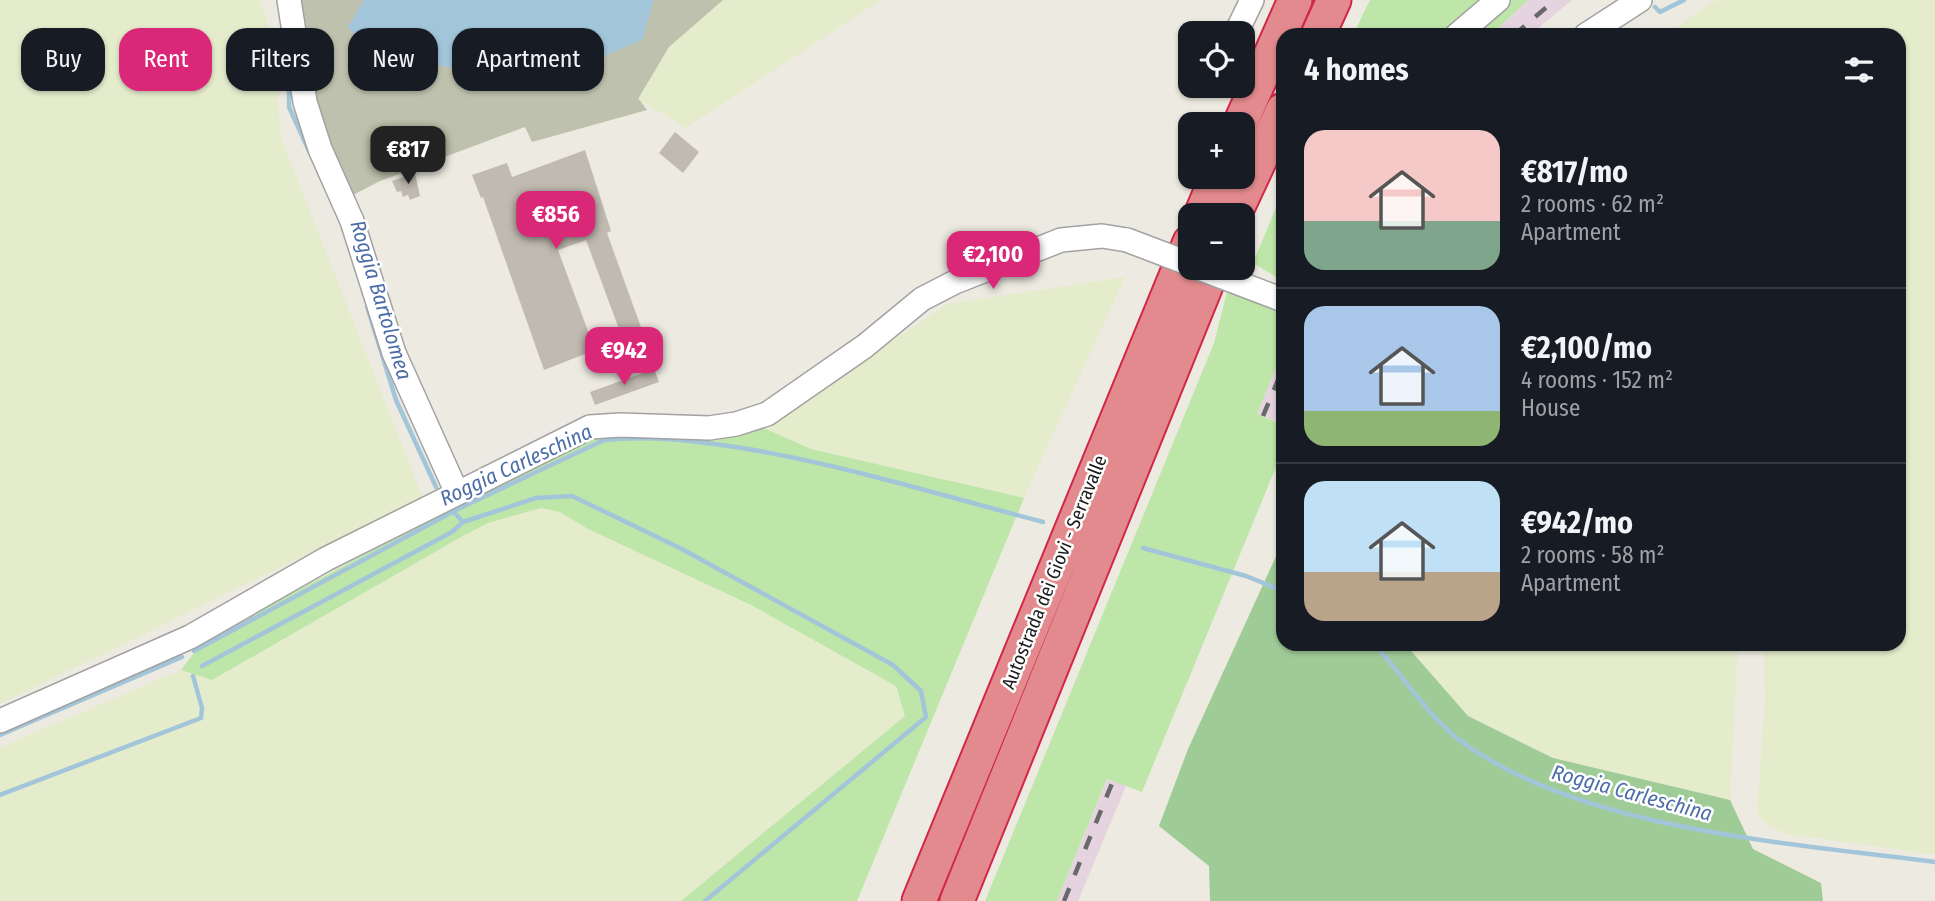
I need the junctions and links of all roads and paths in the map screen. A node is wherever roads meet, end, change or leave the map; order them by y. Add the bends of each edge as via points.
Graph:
1 (289, 0) edge
2 (1252, 0) edge
3 (1295, 0) edge
4 (1334, 0) edge
5 (1498, 0) edge
6 (1640, 0) edge
7 (1242, 21) edge
8 (1283, 28) edge
9 (1321, 28) edge
10 (1465, 28) edge
11 (1596, 28) edge
12 (1276, 43) edge
13 (1245, 112) edge
14 (1276, 125) edge
15 (1240, 203) edge
16 (1178, 259) edge
17 (1178, 271) edge
18 (1208, 280) edge
19 (1230, 280) edge
20 (1276, 297) edge
21 (457, 493) junction
22 (0, 721) edge
23 (919, 901) edge
24 (957, 901) edge

1 - 21 street via 304,102 316,138 352,220 394,353
2 - 7 street
3 - 8 highway
4 - 9 highway
5 - 10 street
6 - 11 street
12 - 13 highway
14 - 15 highway
16 - 21 street, bridge via 1127,240 1102,236 1061,240 922,299 767,414 709,428 590,426
17 - 23 highway, Autostrada dei Giovi - Serravalle
18 - 24 highway, Autostrada dei Giovi - Serravalle
19 - 20 street, bridge
21 - 22 street via 326,559 190,637

